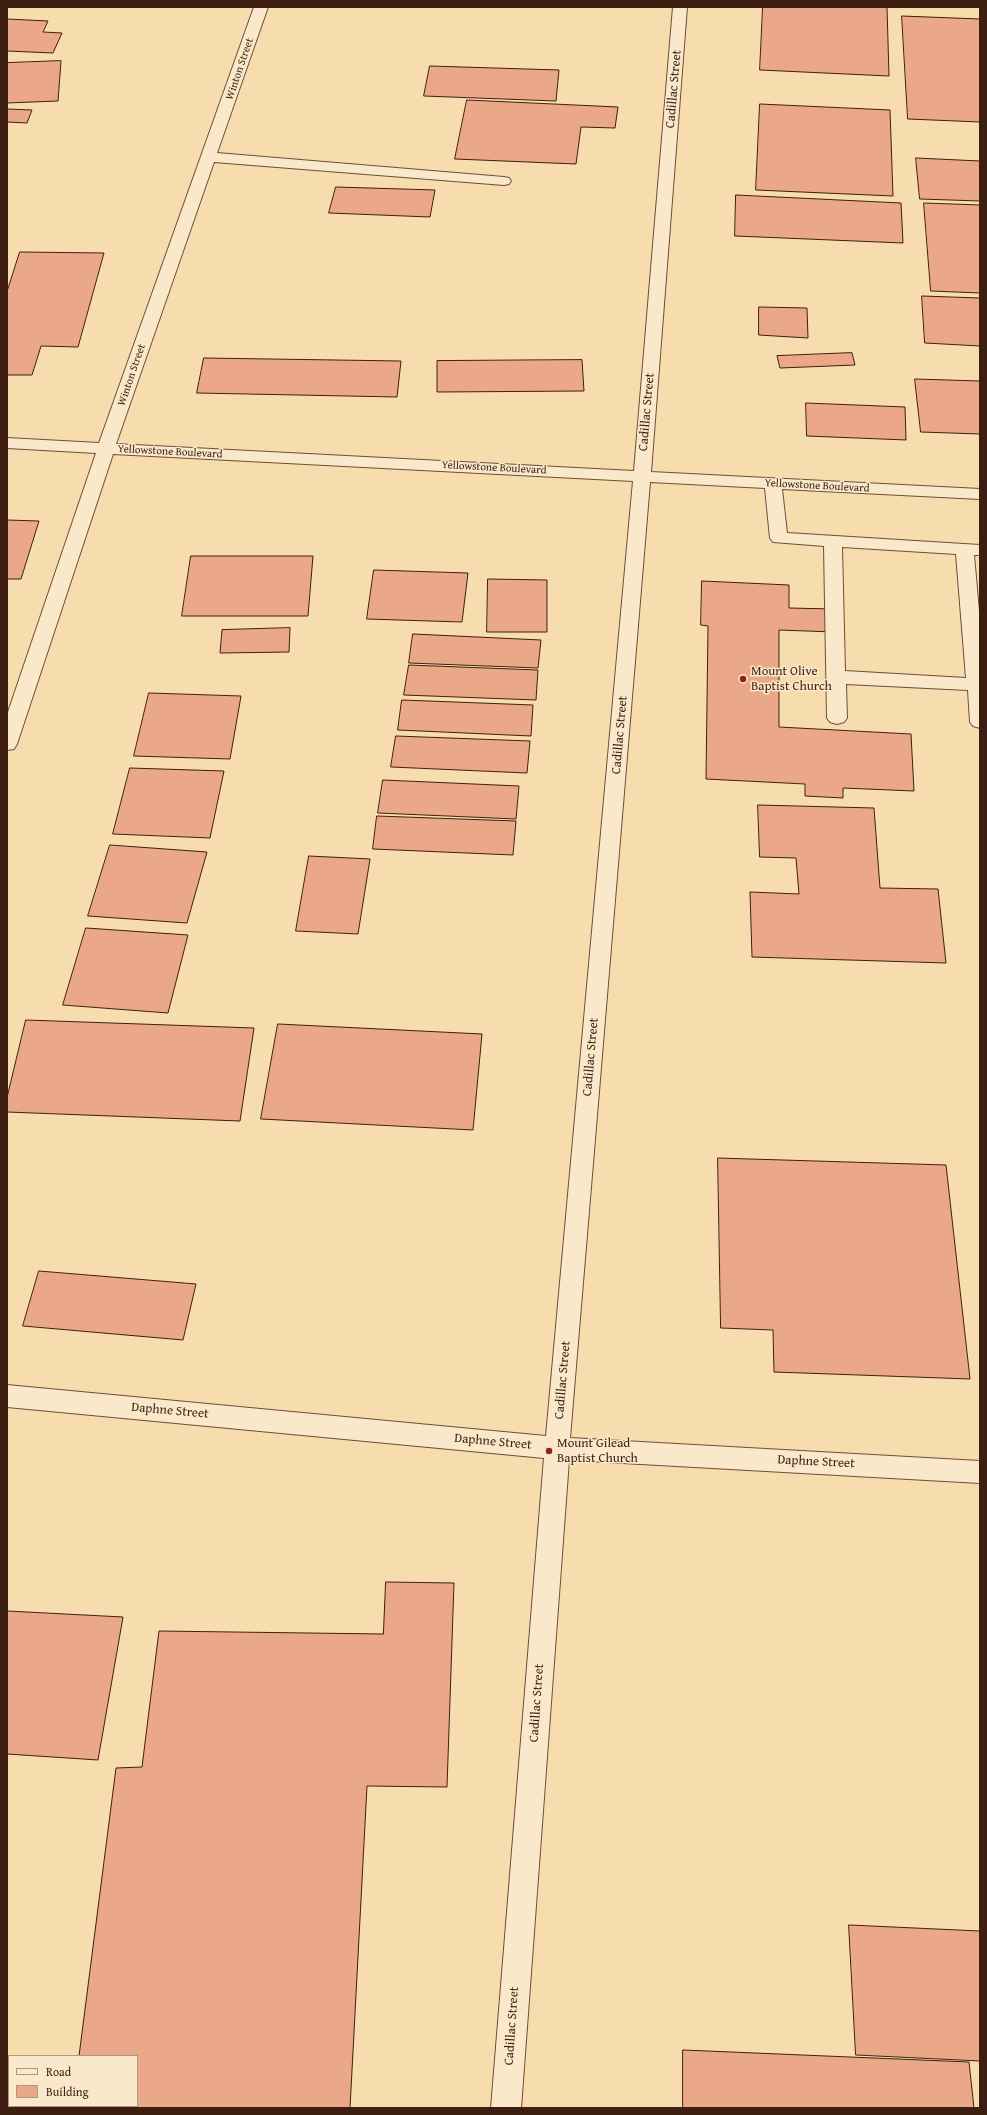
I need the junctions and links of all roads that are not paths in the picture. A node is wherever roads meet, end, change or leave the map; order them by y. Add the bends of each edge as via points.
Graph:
1 (262, 7) edge
2 (680, 7) edge
3 (209, 157) junction
4 (504, 181) dead end
5 (7, 443) edge
6 (106, 448) junction
7 (642, 476) junction
8 (773, 484) junction
9 (980, 494) edge
10 (833, 542) junction
11 (972, 549) edge
12 (836, 677) junction
13 (978, 685) edge
14 (837, 718) dead end
15 (980, 722) edge
16 (7, 744) edge
17 (7, 1396) edge
18 (557, 1448) junction
19 (980, 1472) edge
20 (506, 2108) edge

1 - 3 street, Winton Street
2 - 7 street, Cadillac Street
3 - 4 street
3 - 6 street, Winton Street
5 - 6 street, Yellowstone Boulevard
6 - 7 street, Yellowstone Boulevard
6 - 16 street, Winton Street
7 - 8 street, Yellowstone Boulevard
7 - 18 street, Cadillac Street
8 - 9 street, Yellowstone Boulevard
8 - 10 street via 778,538
10 - 11 street
10 - 12 street
11 - 13 street
12 - 13 street
12 - 14 street
13 - 15 street
17 - 18 street, Daphne Street
18 - 19 street, Daphne Street
18 - 20 street, Cadillac Street

